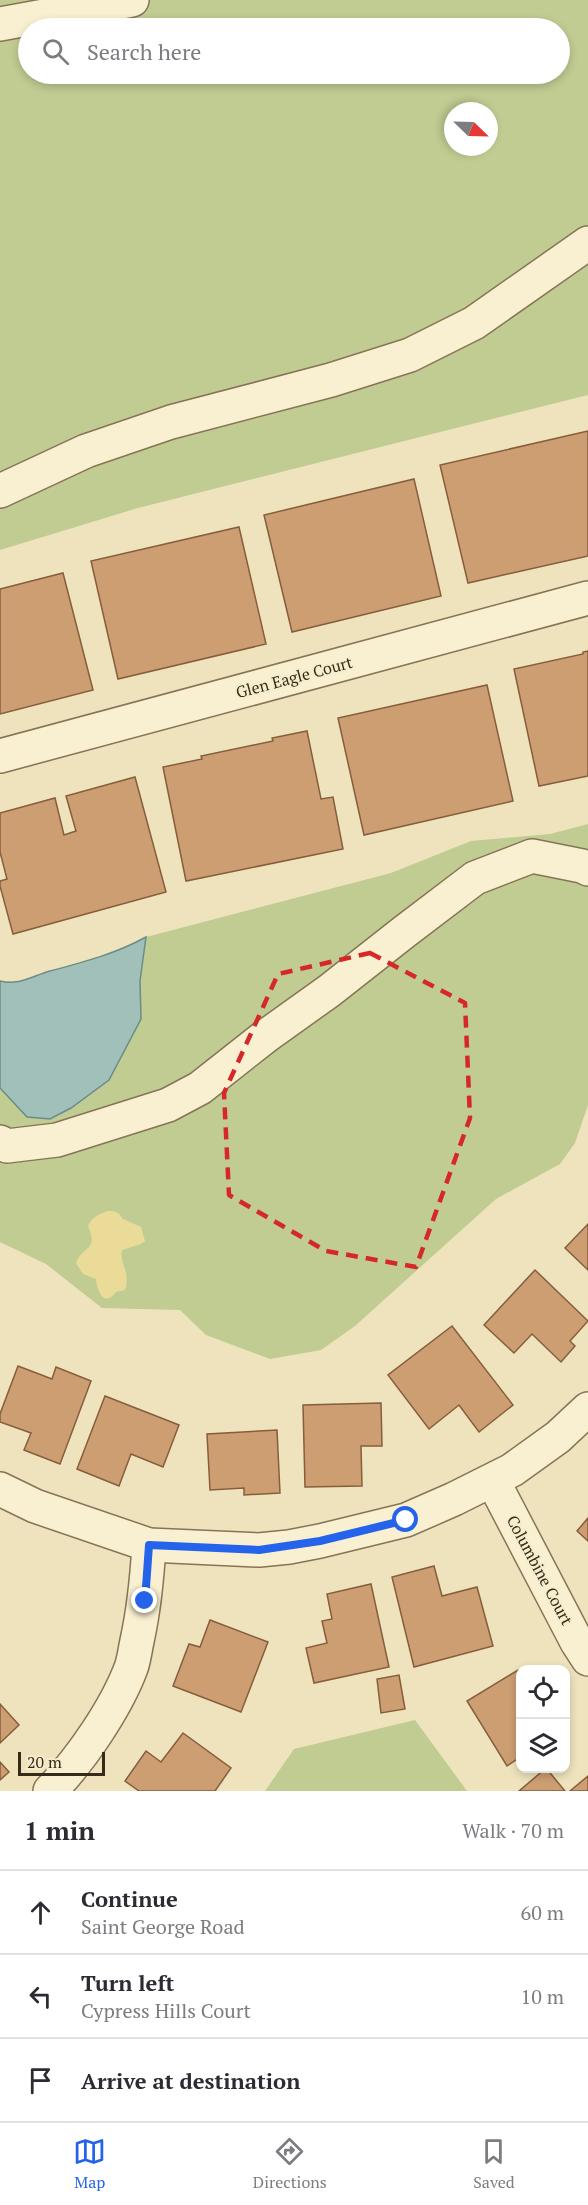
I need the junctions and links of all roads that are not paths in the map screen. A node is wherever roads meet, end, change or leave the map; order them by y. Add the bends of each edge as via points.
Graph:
1 (132, 0) edge
2 (33, 18) edge
3 (18, 21) edge
4 (0, 24) edge
5 (588, 243) edge
6 (0, 491) edge
7 (588, 598) edge
8 (0, 756) edge
9 (588, 869) edge
10 (0, 1142) edge
11 (588, 1409) edge
12 (493, 1481) junction
13 (0, 1489) edge
14 (149, 1545) junction
15 (588, 1659) edge
16 (50, 1791) edge

1 - 2 street
3 - 4 street
5 - 6 street via 474,324 410,355 171,422 86,452
7 - 8 street, Glen Eagle Court
9 - 10 street via 532,856 476,878 200,1088 168,1105 57,1140 7,1146
11 - 12 street via 533,1455
12 - 14 street via 406,1520 320,1541 259,1550
12 - 15 street, Columbine Court
13 - 14 street via 35,1506
14 - 16 street via 145,1601 131,1667 115,1701 68,1774

